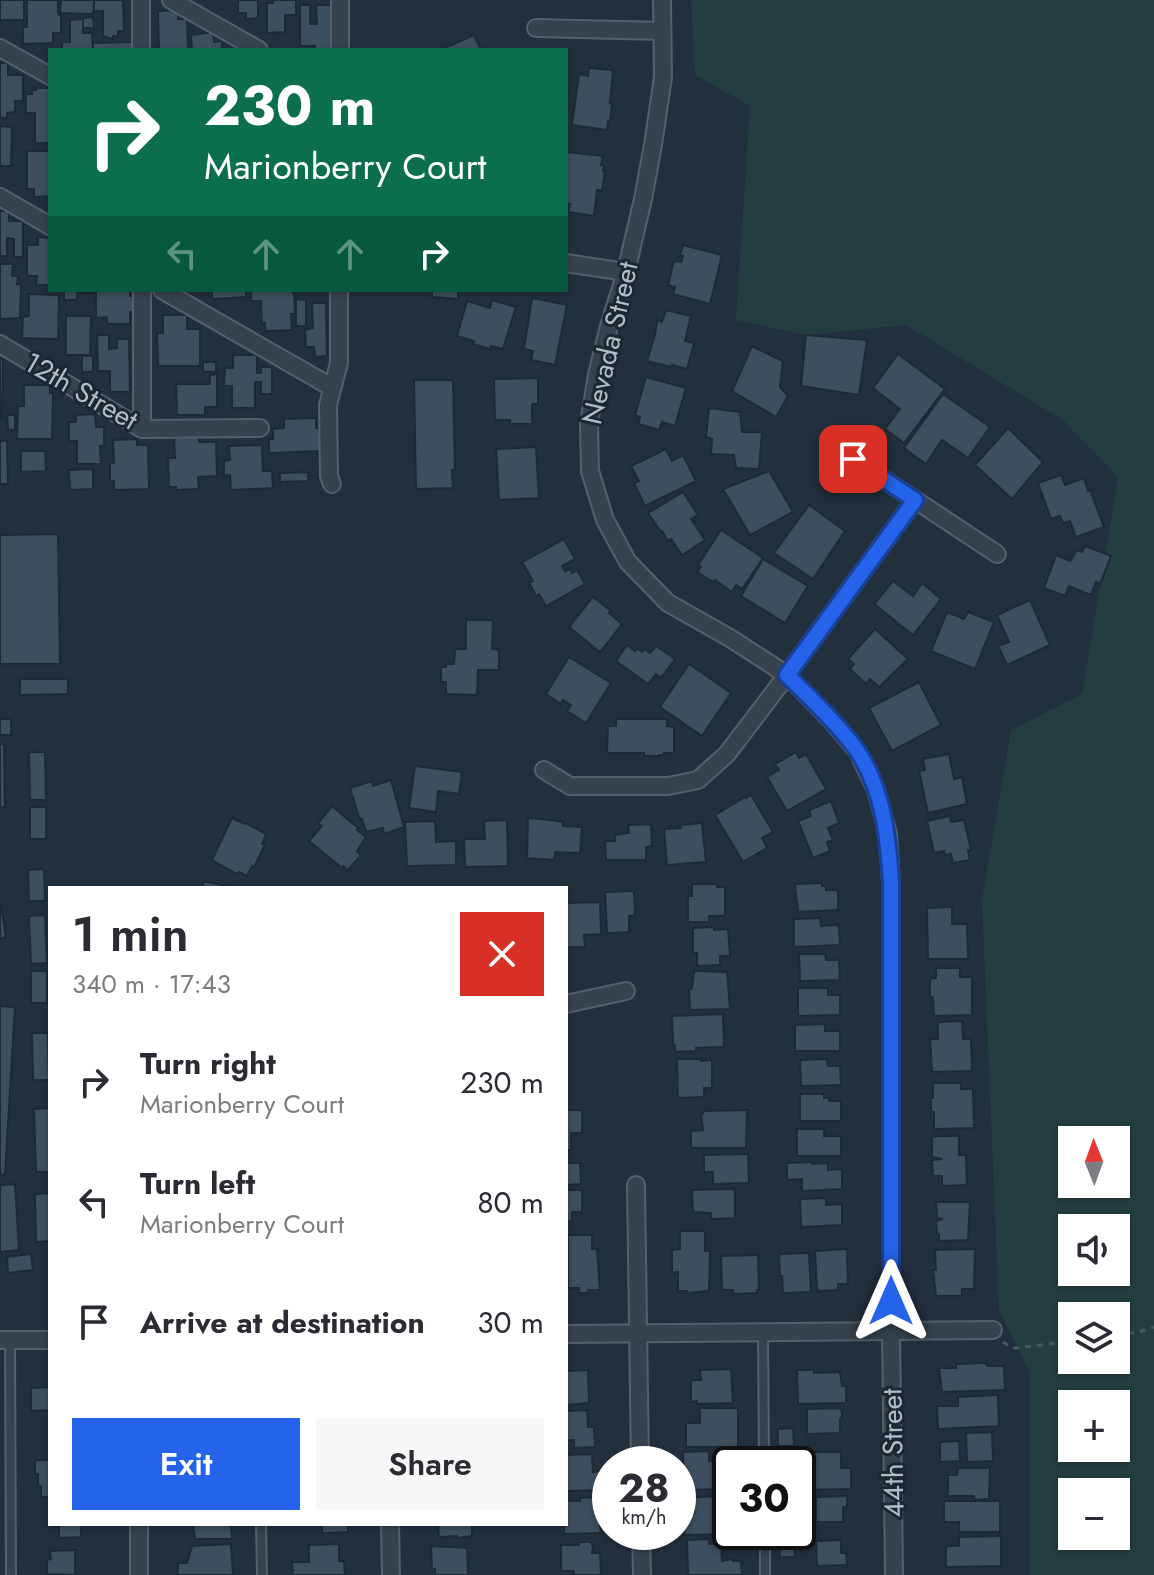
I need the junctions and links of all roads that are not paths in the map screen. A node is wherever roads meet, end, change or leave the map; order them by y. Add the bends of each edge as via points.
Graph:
1 (141, 0) edge
2 (171, 0) edge
3 (340, 0) edge
4 (662, 0) edge
5 (536, 28) dead end
6 (662, 31) junction
7 (0, 48) edge
8 (141, 48) edge
9 (255, 48) edge
10 (340, 48) edge
11 (48, 75) edge
12 (0, 197) edge
13 (48, 225) edge
14 (568, 263) edge
15 (626, 272) junction
16 (142, 292) edge
17 (165, 292) edge
18 (339, 292) edge
19 (0, 344) edge
20 (333, 384) junction
21 (260, 428) dead end
22 (142, 429) junction
23 (832, 445) dead end
24 (332, 484) dead end
25 (915, 500) junction
26 (997, 554) dead end
27 (787, 675) junction
28 (544, 770) dead end
29 (626, 991) dead end
30 (568, 1004) edge
31 (636, 1185) dead end
32 (993, 1330) road end
33 (891, 1331) junction
34 (763, 1332) junction
35 (568, 1334) edge
36 (638, 1334) junction
37 (5, 1340) edge
38 (48, 1340) edge
39 (640, 1446) edge
40 (764, 1446) edge
41 (139, 1526) edge
42 (261, 1526) edge
43 (390, 1526) edge
44 (641, 1550) edge
45 (765, 1550) edge
46 (11, 1575) edge
47 (139, 1575) edge
48 (262, 1575) edge
49 (391, 1575) edge
50 (642, 1575) edge
51 (765, 1575) edge
52 (894, 1575) edge

1 - 8 street
2 - 9 street
3 - 10 street
4 - 6 street, Nevada Street
5 - 6 street
6 - 15 street, Nevada Street via 663,77 653,145
7 - 11 street
12 - 13 street
14 - 15 street
15 - 27 street, Nevada Street via 589,424 590,471 605,520 628,562 668,603
16 - 22 street
17 - 20 street
18 - 20 street via 339,363
19 - 22 street, 12th Street
20 - 24 street via 328,405
21 - 22 street, 12th Street
23 - 25 street
25 - 26 street
25 - 27 street
27 - 28 street via 727,754 698,780 668,786 570,786
27 - 33 street, Nevada Street via 858,752 888,834
29 - 30 street
31 - 36 street
32 - 33 street
33 - 34 street
33 - 52 street, 44th Street
34 - 36 street
34 - 40 lane
35 - 36 street
36 - 39 street
37 - 38 street
37 - 46 lane
41 - 47 street
42 - 48 lane
43 - 49 street
44 - 50 street
45 - 51 lane

